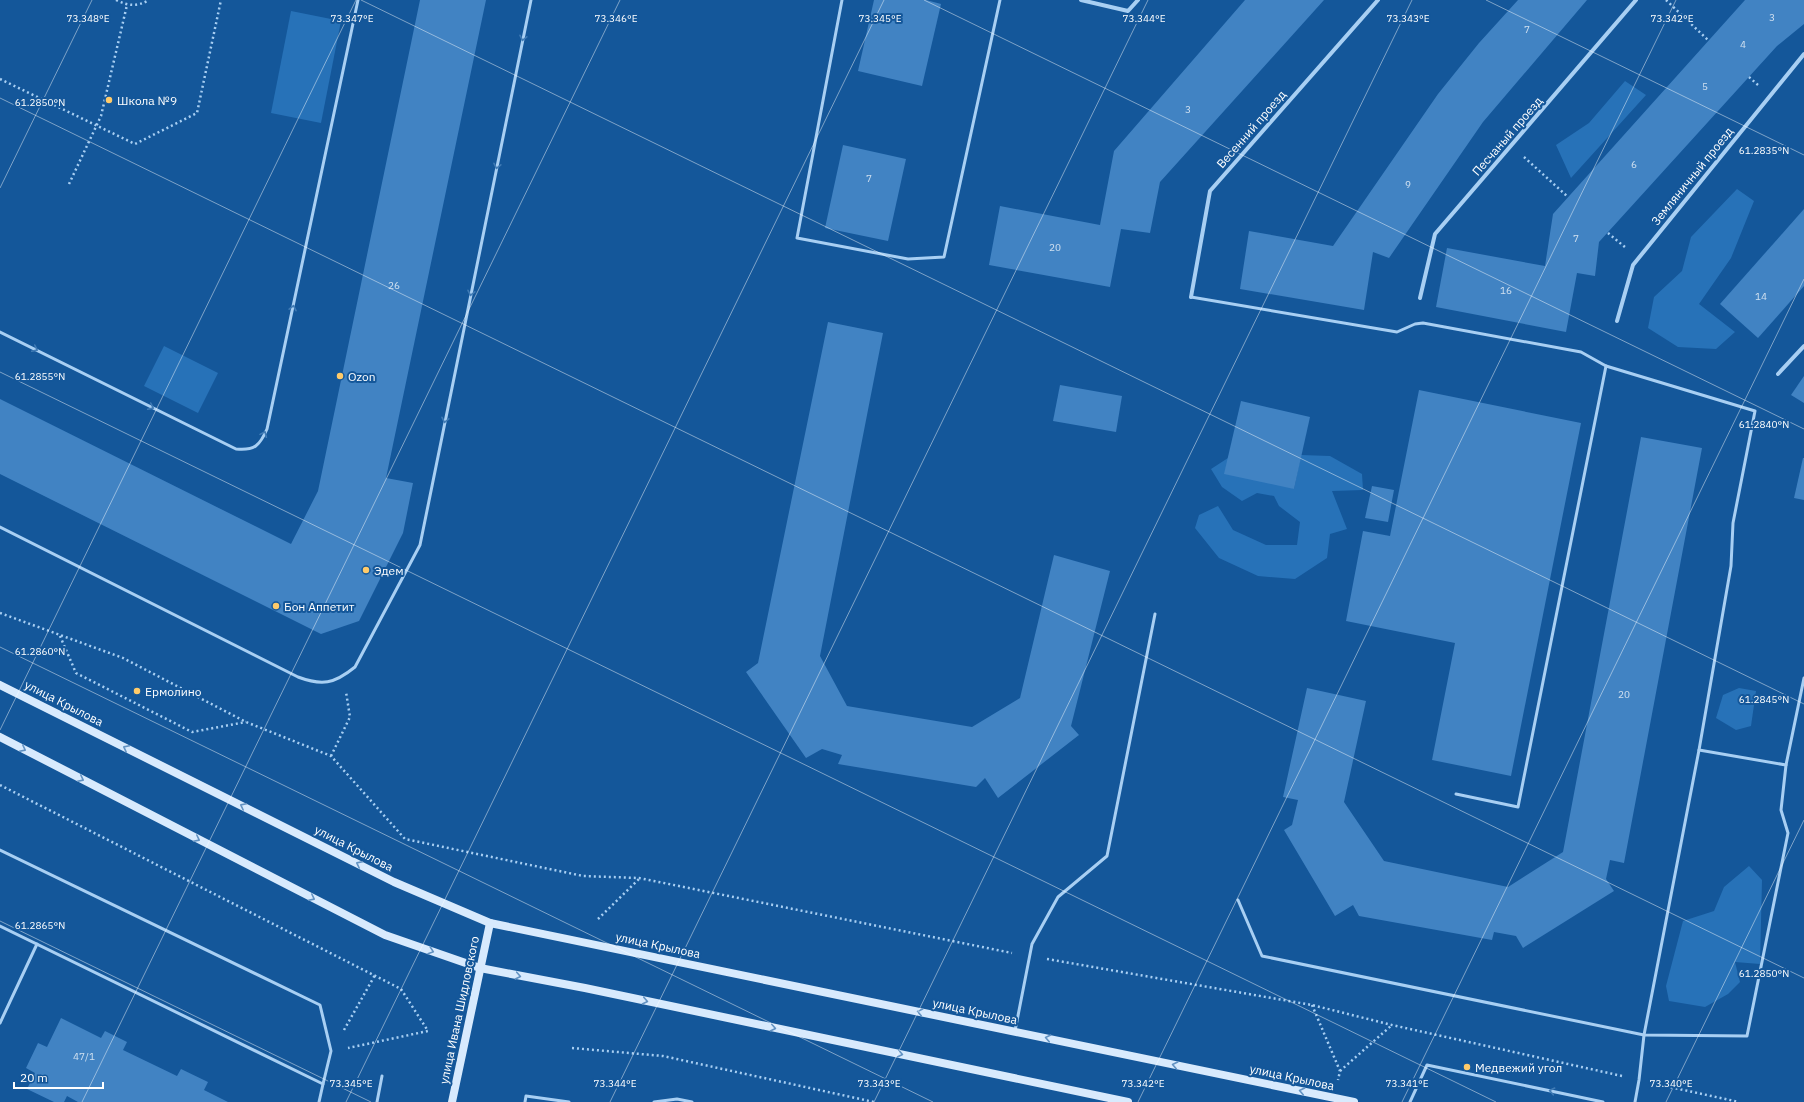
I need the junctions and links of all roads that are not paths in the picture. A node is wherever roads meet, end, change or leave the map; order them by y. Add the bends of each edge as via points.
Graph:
1 (358, 0) edge
2 (531, 0) edge
3 (842, 0) edge
4 (1000, 0) edge
5 (1081, 0) edge
6 (1138, 0) edge
7 (1378, 0) edge
8 (1636, 0) edge
9 (1804, 54) edge
10 (1191, 297) joint
11 (1420, 298) dead end
12 (1617, 321) dead end
13 (0, 332) edge
14 (1804, 346) edge
15 (1606, 366) junction
16 (1778, 374) dead end
17 (0, 527) edge
18 (1155, 614) dead end
19 (1804, 678) edge
20 (0, 685) edge
21 (0, 737) edge
22 (1699, 750) junction
23 (1786, 765) junction
24 (1456, 794) dead end
25 (0, 850) edge
26 (1238, 900) dead end
27 (490, 923) junction
28 (0, 926) edge
29 (37, 944) junction
30 (480, 968) junction
31 (0, 1023) edge
32 (1015, 1031) junction
33 (1644, 1035) junction
34 (382, 1076) dead end
35 (322, 1084) junction
36 (319, 1102) edge
37 (377, 1102) edge
38 (452, 1102) edge
39 (525, 1102) edge
40 (569, 1102) edge
41 (654, 1102) edge
42 (692, 1102) edge
43 (1128, 1102) edge
44 (1354, 1102) edge
45 (1410, 1102) edge
46 (1603, 1102) edge
47 (1635, 1102) edge

13 -> 1 lane via 236,449 256,447 267,429
2 -> 17 lane via 420,545 355,667 344,677 329,682 315,683 298,677
3 - 4 lane via 797,238 908,259 944,257
5 - 6 street via 1128,11
7 - 10 street, Весенний проезд via 1210,191
8 - 11 street, Песчаный проезд via 1435,234
9 - 12 street, Земляничный проезд via 1633,265
10 - 15 lane via 1397,332 1423,323 1581,352
14 - 16 street
15 - 22 lane via 1755,411 1733,523 1731,566
15 - 24 lane via 1518,807
18 - 32 lane via 1106,856 1058,897 1032,944
19 - 23 lane
27 -> 20 main road, улица Крылова via 394,882
21 -> 30 main road via 385,935
22 - 23 lane
22 - 33 lane
23 - 33 lane via 1781,810 1788,833 1747,1036
25 - 35 lane via 320,1006 331,1051
26 - 33 lane via 1262,956
27 - 30 main road, улица Ивана Шидловского
32 -> 27 main road, улица Крылова
28 - 29 lane
29 - 31 lane
29 - 35 lane
30 - 38 main road, улица Ивана Шидловского
30 -> 43 main road
44 -> 32 main road, улица Крылова
33 - 47 lane
34 - 37 lane
35 - 36 lane
39 - 40 lane via 526,1096
41 - 42 lane via 677,1099
46 -> 45 lane via 1427,1066

